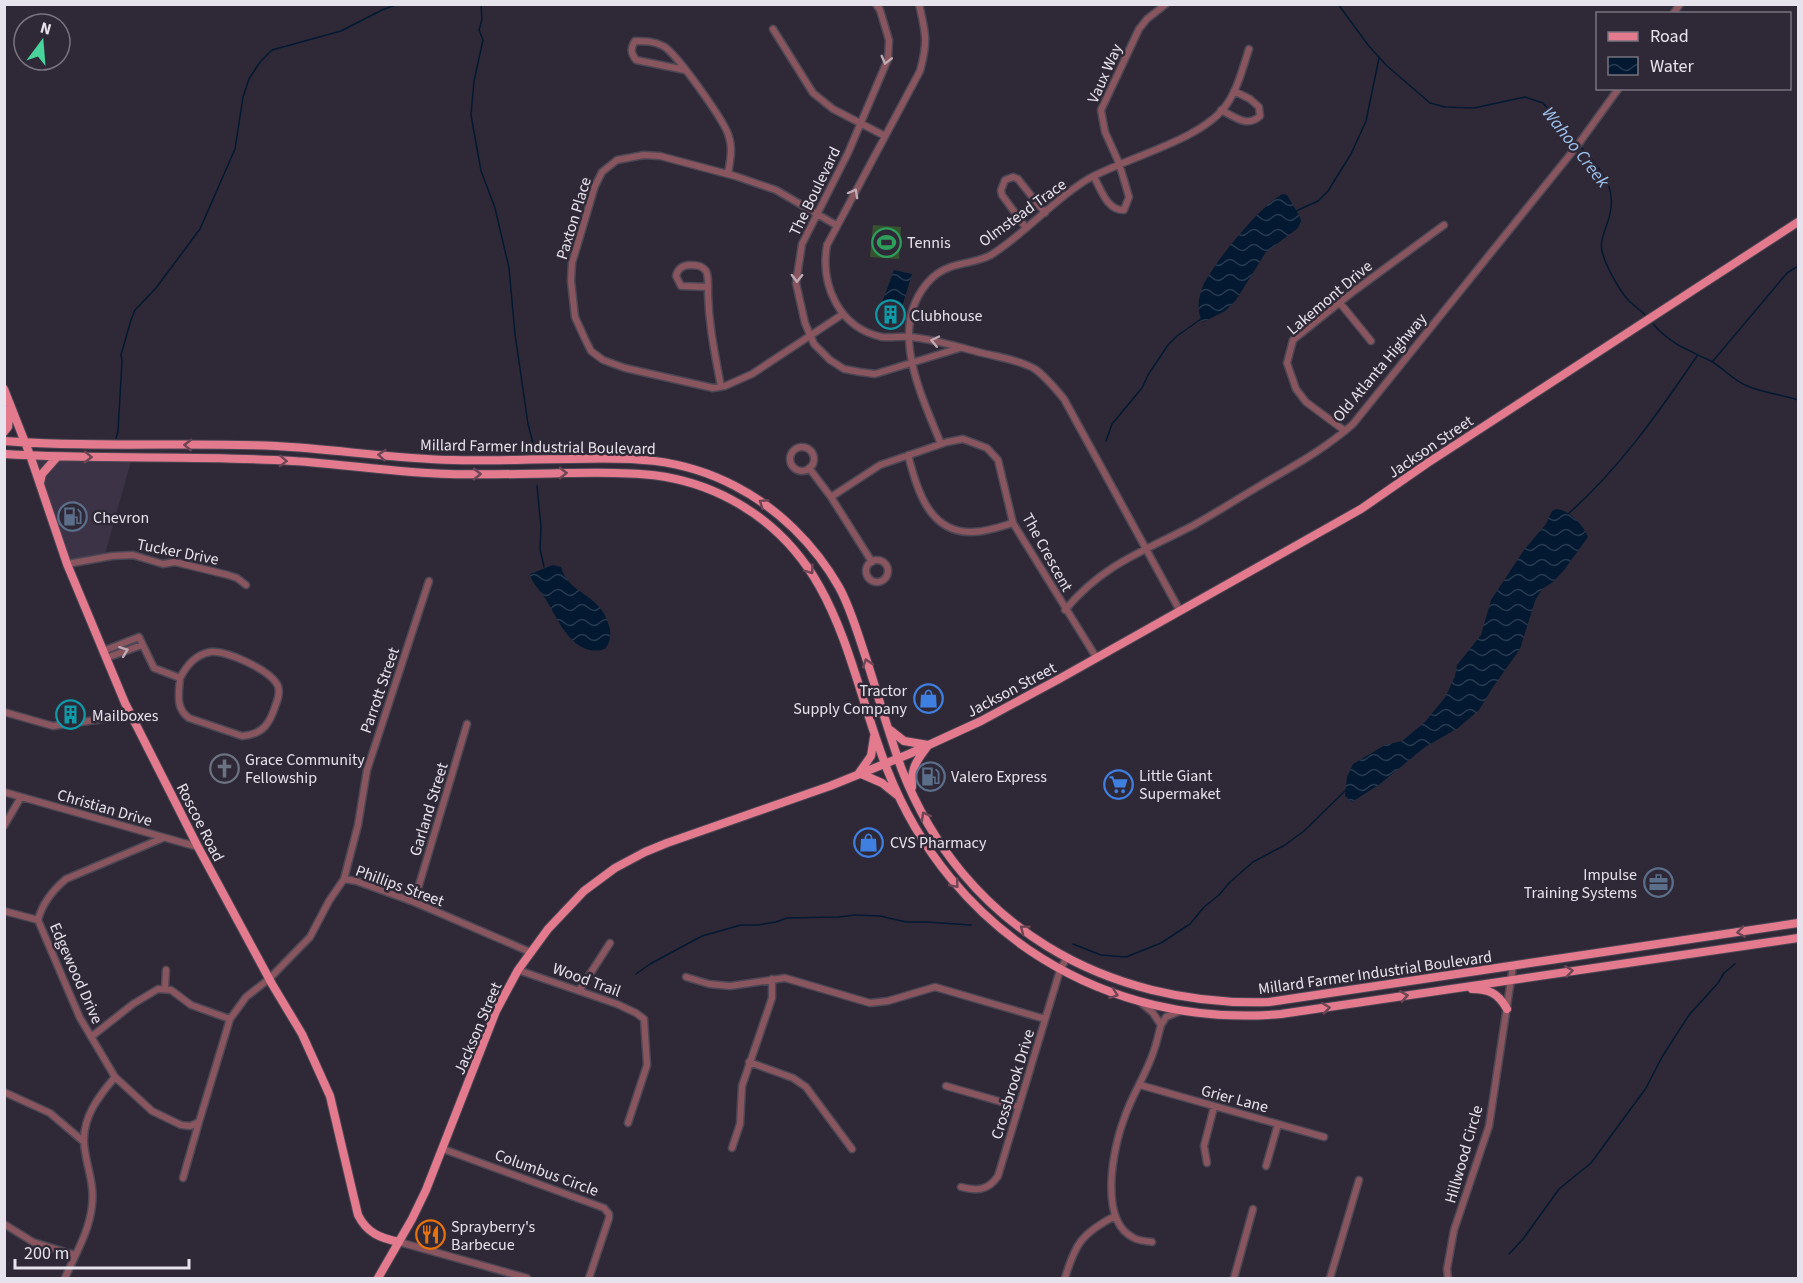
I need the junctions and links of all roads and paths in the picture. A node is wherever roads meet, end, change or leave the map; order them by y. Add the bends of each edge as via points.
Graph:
1 (876, 4) edge
2 (919, 4) edge
3 (1166, 4) edge
4 (772, 30) dead end
5 (1249, 49) dead end
6 (685, 70) junction
7 (1618, 90) edge
8 (1234, 91) junction
9 (1221, 110) junction
10 (860, 123) junction
11 (885, 136) junction
12 (1119, 163) junction
13 (728, 174) junction
14 (1094, 177) junction
15 (817, 212) junction
16 (1045, 213) junction
17 (1798, 222) edge
18 (836, 225) junction
19 (1444, 225) dead end
20 (1026, 228) junction
21 (708, 287) junction
22 (1340, 303) junction
23 (843, 314) junction
24 (810, 334) junction
25 (909, 336) junction
26 (1371, 341) dead end
27 (961, 347) junction
28 (911, 362) junction
29 (722, 387) junction
30 (4, 389) edge
31 (10, 403) junction
32 (1345, 430) junction
33 (4, 432) edge
34 (4, 441) edge
35 (25, 442) junction
36 (941, 444) junction
37 (4, 454) edge
38 (30, 455) junction
39 (908, 455) junction
40 (57, 457) junction
41 (809, 468) dead end
42 (39, 484) junction
43 (831, 497) junction
44 (1013, 523) junction
45 (1145, 547) junction
46 (872, 562) dead end
47 (67, 564) junction
48 (429, 581) dead end
49 (246, 585) dead end
50 (1065, 610) junction
51 (1180, 611) junction
52 (142, 645) junction
53 (105, 655) junction
54 (1096, 657) junction
55 (180, 678) junction
56 (4, 712) edge
57 (131, 715) junction
58 (467, 724) dead end
59 (889, 729) junction
60 (874, 733) junction
61 (929, 745) junction
62 (898, 759) junction
63 (885, 764) junction
64 (859, 772) junction
65 (4, 792) edge
66 (912, 792) junction
67 (21, 797) junction
68 (899, 797) junction
69 (4, 826) edge
70 (163, 838) junction
71 (198, 847) junction
72 (344, 879) junction
73 (414, 902) junction
74 (4, 911) edge
75 (38, 920) junction
76 (1798, 923) edge
77 (1798, 938) edge
78 (610, 943) dead end
79 (530, 952) junction
80 (1066, 959) junction
81 (1513, 966) junction
82 (166, 970) dead end
83 (518, 970) junction
84 (1060, 970) junction
85 (686, 977) dead end
86 (269, 979) junction
87 (772, 979) junction
88 (1511, 980) junction
89 (165, 988) junction
90 (1453, 988) junction
91 (579, 991) junction
92 (1139, 1002) junction
93 (1507, 1009) junction
94 (1180, 1011) junction
95 (1046, 1018) junction
96 (230, 1019) junction
97 (1161, 1025) junction
98 (91, 1037) junction
99 (749, 1062) junction
100 (115, 1077) junction
101 (1140, 1085) junction
102 (946, 1086) dead end
103 (4, 1092) edge
104 (1019, 1107) junction
105 (1214, 1107) junction
106 (199, 1122) junction
107 (628, 1123) dead end
108 (1278, 1124) junction
109 (1324, 1137) dead end
110 (84, 1142) junction
111 (732, 1148) dead end
112 (443, 1149) junction
113 (852, 1149) dead end
114 (1207, 1163) dead end
115 (1266, 1166) dead end
116 (183, 1178) dead end
117 (1359, 1180) dead end
118 (960, 1187) dead end
119 (1253, 1209) dead end
120 (1115, 1216) junction
121 (4, 1224) edge
122 (399, 1242) junction
123 (1152, 1242) dead end
124 (75, 1255) junction
125 (65, 1278) edge
126 (378, 1278) edge
127 (527, 1278) edge
128 (589, 1278) edge
129 (1065, 1278) edge
130 (1234, 1278) edge
131 (1330, 1278) edge
132 (1448, 1278) edge

1 -> 10 street, The Boulevard via 889,40 888,59
2 - 11 street via 926,32 920,71
3 - 12 street, Vaux Way via 1139,29 1101,110 1105,132
4 - 10 street via 813,93
5 - 8 street, Olmstead Trace
6 - 6 street via 663,46 635,41 631,47 636,60
6 - 13 street via 729,134 732,147
7 - 32 street, Old Atlanta Highway via 1577,146
8 - 9 street, Olmstead Trace
8 - 9 street via 1259,107 1260,116 1254,122 1244,122
9 - 12 street, Olmstead Trace via 1200,128
10 - 11 street
10 - 15 street, The Boulevard
18 -> 11 street
12 - 14 street, Olmstead Trace
12 - 14 street, Vaux Way via 1129,197 1124,210 1108,203
13 - 15 street, Paxton Place via 776,190
13 - 29 street, Paxton Place via 660,156 617,160 602,172 595,186 572,263 571,281 575,317 591,351 603,360 656,376
14 - 16 street, Olmstead Trace
15 - 18 street, Paxton Place
15 -> 24 street, The Boulevard via 802,244 796,283
16 - 20 street, Olmstead Trace
16 - 20 street via 1018,179 1005,180 1002,195
17 - 51 main road, Jackson Street via 1361,509
18 - 23 street via 826,245 824,262 826,283
19 - 22 street, Lakemont Drive
20 - 25 street, Olmstead Trace via 989,256 949,267 932,278 915,303
21 - 21 street via 702,267 686,266 678,271 681,286
21 - 29 street via 709,329
22 - 26 street
22 - 32 street, Lakemont Drive via 1293,340 1287,363 1296,390 1306,402
23 - 24 street, Paxton Place
23 - 25 street via 870,333
24 - 28 street, The Boulevard via 814,344 844,369 875,374
24 - 29 street, Paxton Place via 752,374
27 -> 25 street
25 - 28 street, Olmstead Trace
27 - 28 street, The Boulevard
27 - 45 street via 1017,362 1048,380 1064,399
28 - 36 street, Olmstead Trace
30 - 31 main road, Roscoe Road
31 - 33 main road
31 - 35 main road, Roscoe Road
32 - 45 street, Old Atlanta Highway via 1326,447 1194,525
34 - 35 main road, Millard Farmer Industrial Boulevard
35 - 38 main road, Roscoe Road
59 -> 35 main road, Millard Farmer Industrial Boulevard via 857,631 840,589 822,562 770,507 701,471 675,463 632,458 452,460 275,446
36 - 39 street, The Crescent
36 - 44 street, The Crescent via 963,439 987,448 998,460
37 - 38 main road, Millard Farmer Industrial Boulevard
38 - 40 main road, Millard Farmer Industrial Boulevard
38 - 42 main road, Roscoe Road
39 - 43 street, The Crescent via 880,465
39 - 44 street via 919,495 947,526 972,532
40 - 42 main road via 42,474
40 -> 60 main road, Millard Farmer Industrial Boulevard via 293,461 450,474 626,472 694,483 759,517 784,538 811,570 827,597
41 - 43 street
42 - 47 main road, Roscoe Road
43 - 46 street
44 - 50 street, The Crescent
45 - 50 street, Old Atlanta Highway via 1079,592
45 - 51 street
47 - 49 street, Tucker Drive via 133,555 228,575
47 - 53 main road, Roscoe Road
48 - 72 street, Parrott Street via 367,770
50 - 54 street, The Crescent
51 - 54 main road, Jackson Street
53 -> 52 street
52 - 53 street via 139,637
52 - 55 street via 154,668
53 - 57 main road, Roscoe Road
54 - 61 main road, Jackson Street via 981,721
55 - 55 street via 187,665 212,652 253,664 278,687 270,722 242,736 189,718 179,704
56 - 57 street via 53,726
57 - 71 main road, Roscoe Road
58 - 73 street, Garland Street
59 - 61 main road via 904,741
59 - 62 main road, Millard Farmer Industrial Boulevard
60 - 63 main road, Millard Farmer Industrial Boulevard
60 - 64 main road via 871,756
61 - 62 main road, Jackson Street
61 - 66 main road via 915,762
62 - 63 main road, Jackson Street
62 - 66 main road, Millard Farmer Industrial Boulevard
63 - 64 main road, Jackson Street
63 - 68 main road, Millard Farmer Industrial Boulevard
64 - 68 main road
64 - 79 main road, Jackson Street via 830,786 667,843 615,868 584,891
65 - 67 street, Christian Drive
80 -> 66 main road, Millard Farmer Industrial Boulevard via 1018,926 973,884 936,835
67 - 69 street
67 - 70 street, Christian Drive
68 -> 84 main road, Millard Farmer Industrial Boulevard via 930,851 972,903 1012,938
70 - 71 street, Christian Drive
70 - 75 street, Edgewood Drive via 66,879 56,888
71 - 86 main road, Roscoe Road
72 - 73 street, Phillips Street
72 - 86 street, Phillips Street via 310,937
73 - 79 street, Phillips Street
74 - 75 street
75 - 98 street, Edgewood Drive
76 -> 81 main road, Millard Farmer Industrial Boulevard
88 -> 77 main road, Millard Farmer Industrial Boulevard
78 - 91 street
79 - 83 main road, Jackson Street
80 - 81 main road, Millard Farmer Industrial Boulevard via 1142,989 1228,1002 1269,1002
80 - 84 street, Crossbrook Drive
81 - 88 street, Hillwood Circle
82 - 89 street
83 - 91 street, Wood Trail
83 - 112 main road, Jackson Street via 496,1011
84 -> 92 main road, Millard Farmer Industrial Boulevard
84 - 95 street, Crossbrook Drive
85 - 87 street via 730,986
86 - 96 street, Phillips Street via 246,997
86 - 122 main road, Roscoe Road via 302,1034 330,1096 360,1220 376,1236
87 - 95 street via 785,978 870,1003 935,987
87 - 99 street via 772,998
88 - 90 main road, Millard Farmer Industrial Boulevard
88 - 93 street, Hillwood Circle
89 - 96 street via 191,1005
89 - 98 street via 152,991
90 - 93 main road via 1490,991
94 -> 90 main road, Millard Farmer Industrial Boulevard via 1273,1015
91 - 107 street, Wood Trail via 617,1004 644,1019 646,1065
92 - 94 main road, Millard Farmer Industrial Boulevard
92 - 97 street via 1154,1012
93 - 132 street, Hillwood Circle via 1489,1126 1454,1230
94 - 97 street via 1166,1017
95 - 104 street, Crossbrook Drive
96 - 106 street
97 - 101 street
98 - 100 street, Edgewood Drive
99 - 111 street via 742,1086 740,1124
99 - 113 street via 800,1082 818,1100
100 - 106 street, Edgewood Drive via 152,1111 181,1125
100 - 110 street via 90,1112
101 - 105 street, Grier Lane
101 - 120 street via 1114,1151
102 - 104 street
103 - 110 street via 50,1113
104 - 118 street, Crossbrook Drive via 995,1180 983,1189
105 - 108 street, Grier Lane
105 - 114 street via 1204,1146
106 - 116 street
108 - 109 street, Grier Lane
108 - 115 street
110 - 124 street via 92,1206
112 - 122 main road, Jackson Street
112 - 128 street, Columbus Circle via 604,1208 609,1218
117 - 131 street
119 - 130 street
120 - 123 street via 1129,1235
120 - 129 street via 1096,1225 1076,1246
121 - 124 street via 33,1242
122 - 126 main road, Jackson Street
122 - 127 street
124 - 125 street

